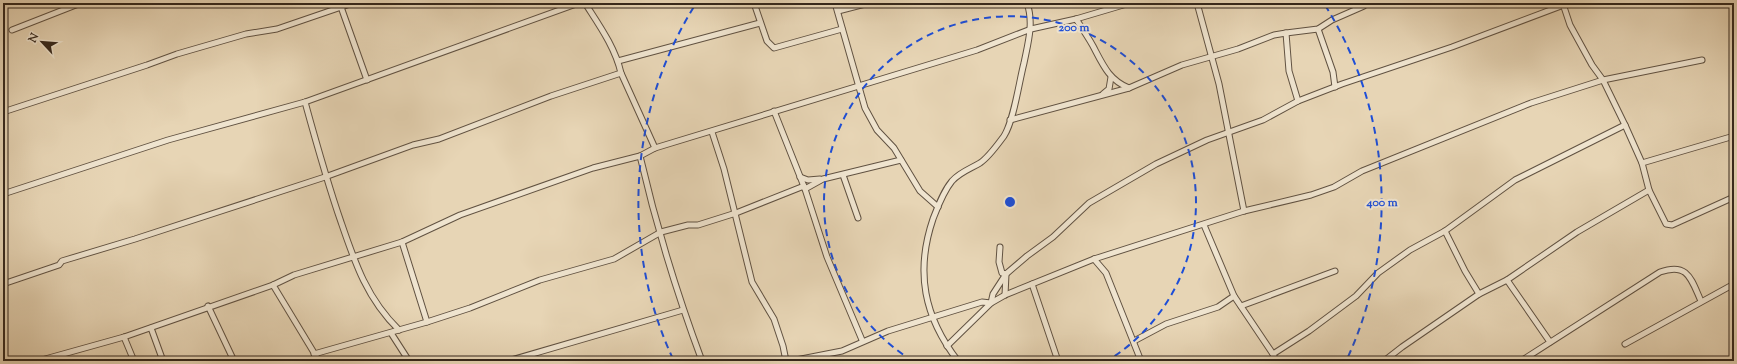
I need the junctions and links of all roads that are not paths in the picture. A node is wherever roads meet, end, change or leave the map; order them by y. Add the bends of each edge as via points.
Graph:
1 (81, 3) edge
2 (353, 3) edge
3 (579, 3) edge
4 (585, 3) edge
5 (754, 3) edge
6 (835, 3) edge
7 (870, 3) edge
8 (1027, 3) edge
9 (1130, 3) edge
10 (1197, 3) edge
11 (1364, 3) edge
12 (1569, 3) edge
13 (1563, 4) edge
14 (341, 7) junction
15 (838, 11) junction
16 (1076, 19) junction
17 (760, 23) junction
18 (842, 29) junction
19 (1031, 29) junction
20 (1318, 29) junction
21 (12, 30) dead end
22 (1286, 33) junction
23 (1212, 56) junction
24 (1702, 60) dead end
25 (618, 61) junction
26 (621, 73) junction
27 (1111, 77) junction
28 (367, 80) junction
29 (1603, 80) junction
30 (859, 85) junction
31 (1335, 87) junction
32 (1130, 88) junction
33 (1101, 96) junction
34 (1298, 101) junction
35 (305, 102) junction
36 (774, 111) junction
37 (3, 112) edge
38 (1010, 120) junction
39 (1625, 124) junction
40 (712, 132) junction
41 (1228, 133) junction
42 (1734, 136) edge
43 (655, 148) junction
44 (640, 156) junction
45 (901, 160) junction
46 (1642, 163) junction
47 (843, 176) junction
48 (325, 177) junction
49 (800, 177) junction
50 (823, 179) junction
51 (804, 188) junction
52 (1649, 190) junction
53 (3, 194) edge
54 (1734, 197) edge
55 (938, 207) junction
56 (1244, 211) junction
57 (736, 213) junction
58 (858, 218) dead end
59 (1204, 225) junction
60 (1445, 231) junction
61 (661, 232) junction
62 (402, 242) junction
63 (1000, 247) dead end
64 (353, 256) junction
65 (1094, 259) junction
66 (1335, 271) dead end
67 (1006, 274) junction
68 (1507, 280) junction
69 (3, 284) edge
70 (1032, 284) junction
71 (1734, 284) edge
72 (273, 285) junction
73 (1479, 294) junction
74 (1005, 295) junction
75 (1234, 296) junction
76 (1701, 301) junction
77 (991, 303) junction
78 (208, 306) junction
79 (1241, 306) junction
80 (683, 310) junction
81 (933, 318) junction
82 (427, 322) junction
83 (151, 328) junction
84 (399, 330) junction
85 (391, 333) junction
86 (124, 337) junction
87 (862, 340) junction
88 (1134, 341) junction
89 (1550, 342) junction
90 (1625, 344) dead end
91 (947, 346) junction
92 (314, 354) junction
93 (1273, 354) junction
94 (54, 359) edge
95 (38, 361) edge
96 (134, 361) edge
97 (163, 361) edge
98 (234, 361) edge
99 (319, 361) edge
100 (408, 361) edge
101 (508, 361) edge
102 (702, 361) edge
103 (786, 361) edge
104 (791, 361) edge
105 (958, 361) edge
106 (1058, 361) edge
107 (1141, 361) edge
108 (1276, 361) edge
109 (1384, 361) edge
110 (1521, 361) edge

1 - 21 street
2 - 14 street
3 - 28 street
4 - 25 street via 605,34
5 - 17 street
6 - 15 street
7 - 15 street
8 - 19 street
9 - 16 street
10 - 23 street
11 - 20 street via 1364,6
12 - 13 street
13 - 29 street via 1570,25
13 - 31 street
14 - 28 street
14 - 37 street via 277,29 246,34 177,54
15 - 18 street
16 - 19 street
16 - 27 street
17 - 18 street via 767,41 774,48
17 - 25 street
18 - 30 street
19 - 30 street via 977,50
19 - 38 street
20 - 22 street
20 - 31 street via 1333,72
22 - 23 street
22 - 34 street via 1289,71
23 - 32 street via 1182,65
23 - 41 street
24 - 29 street
25 - 26 street
26 - 43 street
26 - 48 street
27 - 32 street
27 - 33 street via 1109,88
28 - 35 street
29 - 39 street
29 - 56 street via 1531,103 1362,171 1334,187
30 - 36 street
30 - 45 street via 865,108 877,130 894,148
31 - 34 street
32 - 33 street
33 - 38 street
34 - 41 street via 1263,120
35 - 48 street
35 - 53 street via 168,140
36 - 40 street
36 - 49 street
38 - 55 street via 1005,135 984,159 963,171 952,182
39 - 46 street
39 - 60 street via 1515,180
40 - 43 street
40 - 57 street
41 - 56 street
41 - 67 street via 1156,164 1090,203 1053,237
42 - 46 street
43 - 44 street
44 - 61 street via 650,200
44 - 62 street via 593,168 460,215
45 - 47 street
45 - 55 street via 920,191
46 - 52 street
47 - 50 street
47 - 58 street
48 - 64 street
48 - 69 street via 62,261 59,265
49 - 50 street via 808,180
49 - 51 street
50 - 51 street
51 - 57 street
51 - 87 street via 827,257
52 - 54 street via 1669,226
52 - 68 street via 1577,232
55 - 81 street via 926,239 923,259 925,291
56 - 59 street
57 - 61 street via 698,225
57 - 103 street via 752,282 774,319
59 - 65 street
59 - 75 street
60 - 73 street
60 - 93 street via 1410,250 1378,272 1356,296
61 - 80 street
61 - 82 street via 614,260 540,280
62 - 64 street
62 - 82 street
63 - 67 street via 1000,270
64 - 72 street via 294,275
64 - 84 street via 362,280
65 - 70 street
65 - 88 street via 1106,273
66 - 79 street
67 - 74 street
67 - 77 street via 993,294
68 - 73 street
68 - 89 street
70 - 74 street
70 - 106 street
71 - 76 street
72 - 78 street
72 - 92 street
73 - 109 street
74 - 77 street
75 - 79 street
75 - 88 street via 1218,307 1166,324
76 - 89 street via 1686,272 1671,268 1660,272
76 - 90 street
77 - 81 street via 982,302
77 - 91 street
78 - 83 street
78 - 98 street
79 - 93 street
80 - 101 street
80 - 102 street
81 - 87 street
81 - 91 street
82 - 84 street
83 - 86 street
83 - 97 street
84 - 85 street
85 - 92 street
85 - 100 street
86 - 94 street
86 - 96 street
87 - 104 street via 842,351
88 - 107 street
89 - 110 street
91 - 105 street
92 - 99 street
93 - 108 street
94 - 95 street

